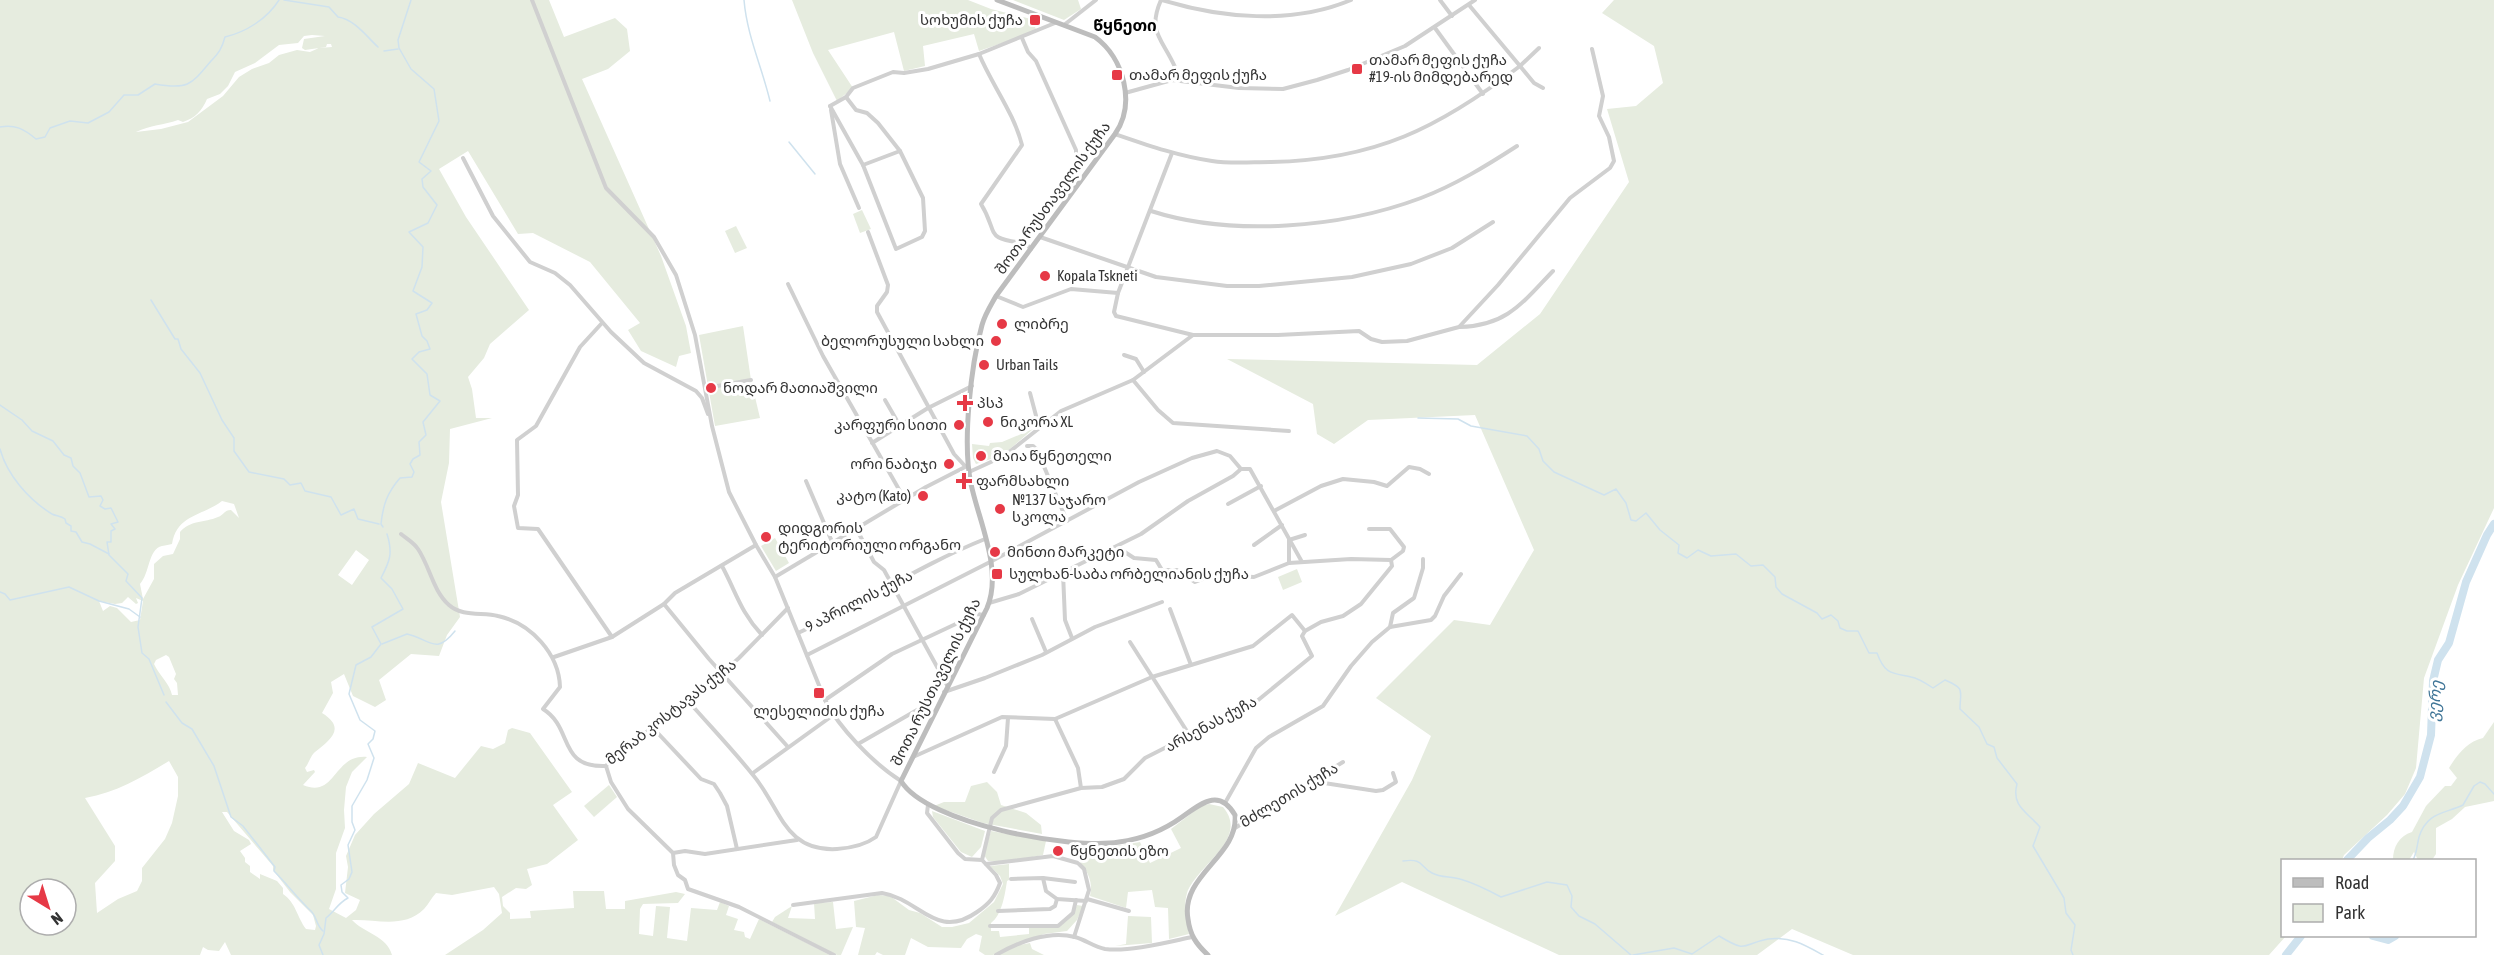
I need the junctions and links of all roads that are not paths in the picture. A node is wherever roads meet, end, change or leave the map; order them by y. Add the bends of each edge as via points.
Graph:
1 (532, 0) edge
2 (997, 0) edge
3 (1096, 0) edge
4 (1161, 0) edge
5 (1351, 0) edge
6 (1440, 0) edge
7 (1475, 0) edge
8 (1469, 5) junction
9 (1452, 16) junction
10 (1056, 22) junction
11 (1064, 25) junction
12 (1435, 28) junction
13 (1022, 38) junction
14 (1539, 48) dead end
15 (1592, 49) dead end
16 (980, 54) junction
17 (1520, 66) junction
18 (1172, 80) junction
19 (1543, 88) dead end
20 (1125, 93) junction
21 (1483, 94) junction
22 (846, 97) junction
23 (830, 106) junction
24 (1115, 134) junction
25 (1517, 146) dead end
26 (900, 151) junction
27 (1172, 153) junction
28 (464, 158) dead end
29 (863, 165) junction
30 (859, 208) dead end
31 (1151, 211) junction
32 (1493, 222) dead end
33 (868, 232) dead end
34 (1040, 237) junction
35 (1025, 243) junction
36 (1031, 249) junction
37 (1128, 267) junction
38 (1553, 271) dead end
39 (788, 284) dead end
40 (1118, 293) junction
41 (996, 296) junction
42 (602, 323) junction
43 (1459, 327) junction
44 (1193, 335) junction
45 (1124, 355) dead end
46 (1143, 372) junction
47 (751, 380) dead end
48 (1133, 380) junction
49 (972, 386) junction
50 (706, 388) junction
51 (1030, 393) dead end
52 (885, 400) dead end
53 (928, 408) junction
54 (712, 426) junction
55 (900, 426) junction
56 (1039, 427) junction
57 (1288, 431) dead end
58 (872, 443) junction
59 (1027, 446) dead end
60 (967, 468) junction
61 (1240, 469) junction
62 (1429, 474) dead end
63 (806, 480) dead end
64 (1261, 486) junction
65 (904, 500) junction
66 (1228, 504) dead end
67 (1274, 511) junction
68 (1068, 522) junction
69 (1282, 525) junction
70 (1369, 529) dead end
71 (857, 530) junction
72 (401, 534) dead end
73 (1305, 535) dead end
74 (985, 539) junction
75 (1289, 540) junction
76 (833, 544) junction
77 (756, 545) junction
78 (1254, 545) dead end
79 (1117, 547) junction
80 (1423, 559) dead end
81 (1391, 560) junction
82 (990, 562) junction
83 (1302, 562) junction
84 (1289, 563) junction
85 (722, 566) junction
86 (1063, 573) junction
87 (1461, 574) dead end
88 (775, 577) junction
89 (892, 585) junction
90 (1162, 602) dead end
91 (989, 603) junction
92 (664, 604) junction
93 (903, 607) junction
94 (788, 609) junction
95 (1170, 609) dead end
96 (984, 615) junction
97 (1032, 619) dead end
98 (1390, 627) junction
99 (1305, 631) junction
100 (798, 633) junction
101 (762, 635) junction
102 (612, 637) junction
103 (1072, 638) junction
104 (923, 640) junction
105 (1130, 642) dead end
106 (1044, 653) junction
107 (807, 655) junction
108 (554, 657) junction
109 (1191, 665) junction
110 (722, 672) junction
111 (1152, 676) junction
112 (947, 685) junction
113 (944, 692) junction
114 (825, 700) junction
115 (689, 702) junction
116 (933, 714) junction
117 (832, 716) junction
118 (1008, 718) junction
119 (1055, 719) junction
120 (653, 728) junction
121 (1190, 736) junction
122 (858, 744) junction
123 (788, 747) junction
124 (912, 757) junction
125 (1343, 762) dead end
126 (606, 766) junction
127 (994, 772) dead end
128 (1393, 772) dead end
129 (753, 773) junction
130 (1311, 781) junction
131 (901, 782) junction
132 (1081, 788) junction
133 (1226, 803) junction
134 (928, 805) junction
135 (989, 827) junction
136 (1235, 828) junction
137 (797, 840) junction
138 (737, 849) junction
139 (673, 853) junction
140 (982, 860) junction
141 (986, 864) junction
142 (1043, 878) junction
143 (1011, 879) dead end
144 (1075, 882) dead end
145 (1057, 899) junction
146 (1076, 900) junction
147 (1086, 900) junction
148 (793, 905) dead end
149 (998, 911) dead end
150 (1129, 911) dead end
151 (990, 926) dead end
152 (1074, 937) junction
153 (1192, 937) junction
154 (834, 955) edge
155 (996, 955) edge
156 (1208, 955) edge

1 - 50 street via 606,188 654,237 676,275
2 - 10 main road, შოთა რუსთაველის ქუჩა
3 - 11 street
4 - 5 street via 1191,9 1280,16
4 - 18 street via 1154,25 1174,67
6 - 9 street
7 - 8 street
8 - 9 street
8 - 17 street
9 - 12 street
10 - 11 main road, შოთა რუსთაველის ქუჩა
10 - 13 street
11 - 20 main road, შოთა რუსთაველის ქუჩა via 1095,37 1108,47 1124,79
12 - 18 street via 1405,46 1348,70 1283,89
12 - 21 street
13 - 16 street
13 - 35 street via 1036,61 1077,158 1076,168 1049,202
14 - 17 street
15 - 43 street via 1603,96 1599,116 1614,161 1570,198
16 - 22 street via 904,74 893,72 853,88
16 - 35 street via 1022,145 981,204 999,239
17 - 19 street
17 - 21 street
18 - 20 street
20 - 24 main road, შოთა რუსთაველის ქუჩა via 1125,114
21 - 27 street via 1399,140 1347,155 1299,162 1260,162 1214,161
22 - 23 street
22 - 26 street via 856,110 867,113 878,123
23 - 29 street
23 - 30 street via 840,164
24 - 27 street
24 - 34 main road, შოთა რუსთაველის ქუჩა
25 - 31 street via 1421,198 1341,219 1232,226 1172,218
26 - 29 street
26 - 29 street via 923,198 925,231 922,237 896,249
27 - 31 street
28 - 42 street via 493,216 521,252 530,262 570,285
31 - 37 street
32 - 37 street via 1440,254 1352,277 1274,286 1227,286 1156,277
33 - 53 street via 888,285 877,312
34 - 36 main road, შოთა რუსთაველის ქუჩა
34 - 37 street
35 - 36 street
36 - 41 main road, შოთა რუსთაველის ქუჩა
37 - 40 street
38 - 43 street via 1523,302 1499,319 1487,325
39 - 58 street
40 - 41 street via 1071,289 1023,307
40 - 44 street via 1116,316
41 - 49 main road, შოთა რუსთაველის ქუჩა via 982,325
42 - 54 street via 644,363 699,394
42 - 102 street via 580,346 536,426 517,440 518,495 514,506 518,528 538,529
43 - 44 street via 1407,341 1382,342 1359,331
44 - 46 street
45 - 46 street via 1136,359
46 - 48 street
47 - 50 street
48 - 56 street via 1061,411
48 - 57 street via 1173,423
49 - 53 street
49 - 60 main road, შოთა რუსთაველის ქუჩა
50 - 54 street
51 - 56 street
52 - 55 street
53 - 55 street
53 - 60 street via 958,460
54 - 77 street via 729,492
55 - 58 street
56 - 60 street via 1004,456
58 - 65 street
59 - 68 street via 1034,446 1043,461
60 - 65 street
60 - 74 main road, შოთა რუსთაველის ქუჩა
61 - 64 street via 1250,469
61 - 68 street via 1225,453 1200,455 1138,482
61 - 79 street
62 - 67 street via 1409,467 1388,486 1344,479 1321,486
63 - 76 street
64 - 66 street
64 - 67 street
65 - 71 street
67 - 69 street
68 - 82 street
69 - 75 street
69 - 78 street
70 - 81 street via 1390,530 1404,547
71 - 76 street
71 - 89 street
72 - 108 street via 418,548 437,590 452,608 517,622
73 - 75 street
74 - 82 main road, შოთა რუსთაველის ქუჩა
74 - 89 street, 9 აპრილის ქუჩა
75 - 83 street
75 - 84 street
76 - 88 street
77 - 85 street
77 - 88 street
79 - 84 street via 1134,558 1156,560 1162,570 1177,570 1195,582 1213,575 1254,577
79 - 86 street
80 - 98 street via 1414,598 1393,613
81 - 83 street
81 - 99 street via 1392,566 1361,604
82 - 91 main road, შოთა რუსთაველის ქუჩა
82 - 93 street
83 - 84 street
85 - 92 street via 675,593
85 - 101 street via 738,603
86 - 91 street
86 - 103 street via 1065,620
87 - 98 street via 1431,620
88 - 94 street
89 - 93 street
89 - 100 street, 9 აპრილის ქუჩა
90 - 103 street
91 - 96 main road, შოთა რუსთაველის ქუჩა
92 - 102 street
92 - 110 street
93 - 104 street
93 - 107 street
94 - 100 street
94 - 101 street, მერაბ კოსტავას ქუჩა
95 - 109 street
96 - 104 street via 977,614
96 - 112 main road, შოთა რუსთაველის ქუჩა
97 - 106 street
98 - 133 street via 1365,649 1323,706 1256,748
99 - 109 street via 1292,615 1253,646
99 - 121 street, არსენას ქუჩა via 1302,636 1312,656 1257,701
100 - 107 street
101 - 110 street, მერაბ კოსტავას ქუჩა
102 - 108 street
103 - 106 street
104 - 112 street
104 - 114 street via 892,654
105 - 111 street
106 - 113 street
107 - 114 street
108 - 126 street, მერაბ კოსტავას ქუჩა via 560,687 543,709 555,718 579,761
109 - 111 street
110 - 115 street, მერაბ კოსტავას ქუჩა
110 - 123 street
111 - 119 street
111 - 121 street
112 - 113 main road, შოთა რუსთაველის ქუჩა
113 - 116 main road, შოთა რუსთაველის ქუჩა
114 - 117 street
115 - 120 street, მერაბ კოსტავას ქუჩა
115 - 129 street
116 - 122 street via 924,706
116 - 124 main road, შოთა რუსთაველის ქუჩა
117 - 122 street
117 - 123 street
118 - 119 street
118 - 124 street via 1002,717
118 - 127 street via 1006,746
119 - 132 street via 1078,768
120 - 126 street, მერაბ კოსტავას ქუჩა via 617,753
120 - 138 street via 701,779 714,784 727,806
121 - 132 street, არსენას ქუჩა via 1146,758 1124,779
122 - 131 street
123 - 129 street
124 - 131 main road, შოთა რუსთაველის ქუჩა
125 - 130 street, მძლეთის ქუჩა
126 - 139 street via 628,809
128 - 130 street via 1396,782 1379,790
129 - 137 street
130 - 136 street, მძლეთის ქუჩა
131 - 134 main road, შოთა რუსთაველის ქუჩა via 910,794
131 - 137 street via 876,837 870,842 826,850
132 - 135 street, არსენას ქუჩა via 1006,807 992,818
133 - 135 main road, შოთა რუსთაველის ქუჩა via 1205,801 1163,829 1118,842 1092,844
133 - 136 main road via 1235,815
134 - 135 main road, შოთა რუსთაველის ქუჩა
134 - 140 street via 927,813 958,853 965,859
135 - 140 street
136 - 153 main road via 1194,886 1186,910
137 - 138 street
138 - 139 street
139 - 154 street via 674,866 688,889 739,907
140 - 141 street
141 - 147 street via 1053,856 1078,863 1084,869 1089,890
141 - 148 street via 999,879 995,896 967,919 956,922 939,922 891,894 882,893
142 - 143 street
142 - 144 street
142 - 145 street via 1046,891
145 - 146 street
145 - 149 street via 1050,909
146 - 147 street
146 - 151 street via 1072,913 1058,926
147 - 150 street
147 - 152 street
152 - 153 street via 1107,949
152 - 155 street via 1043,936
153 - 156 main road

